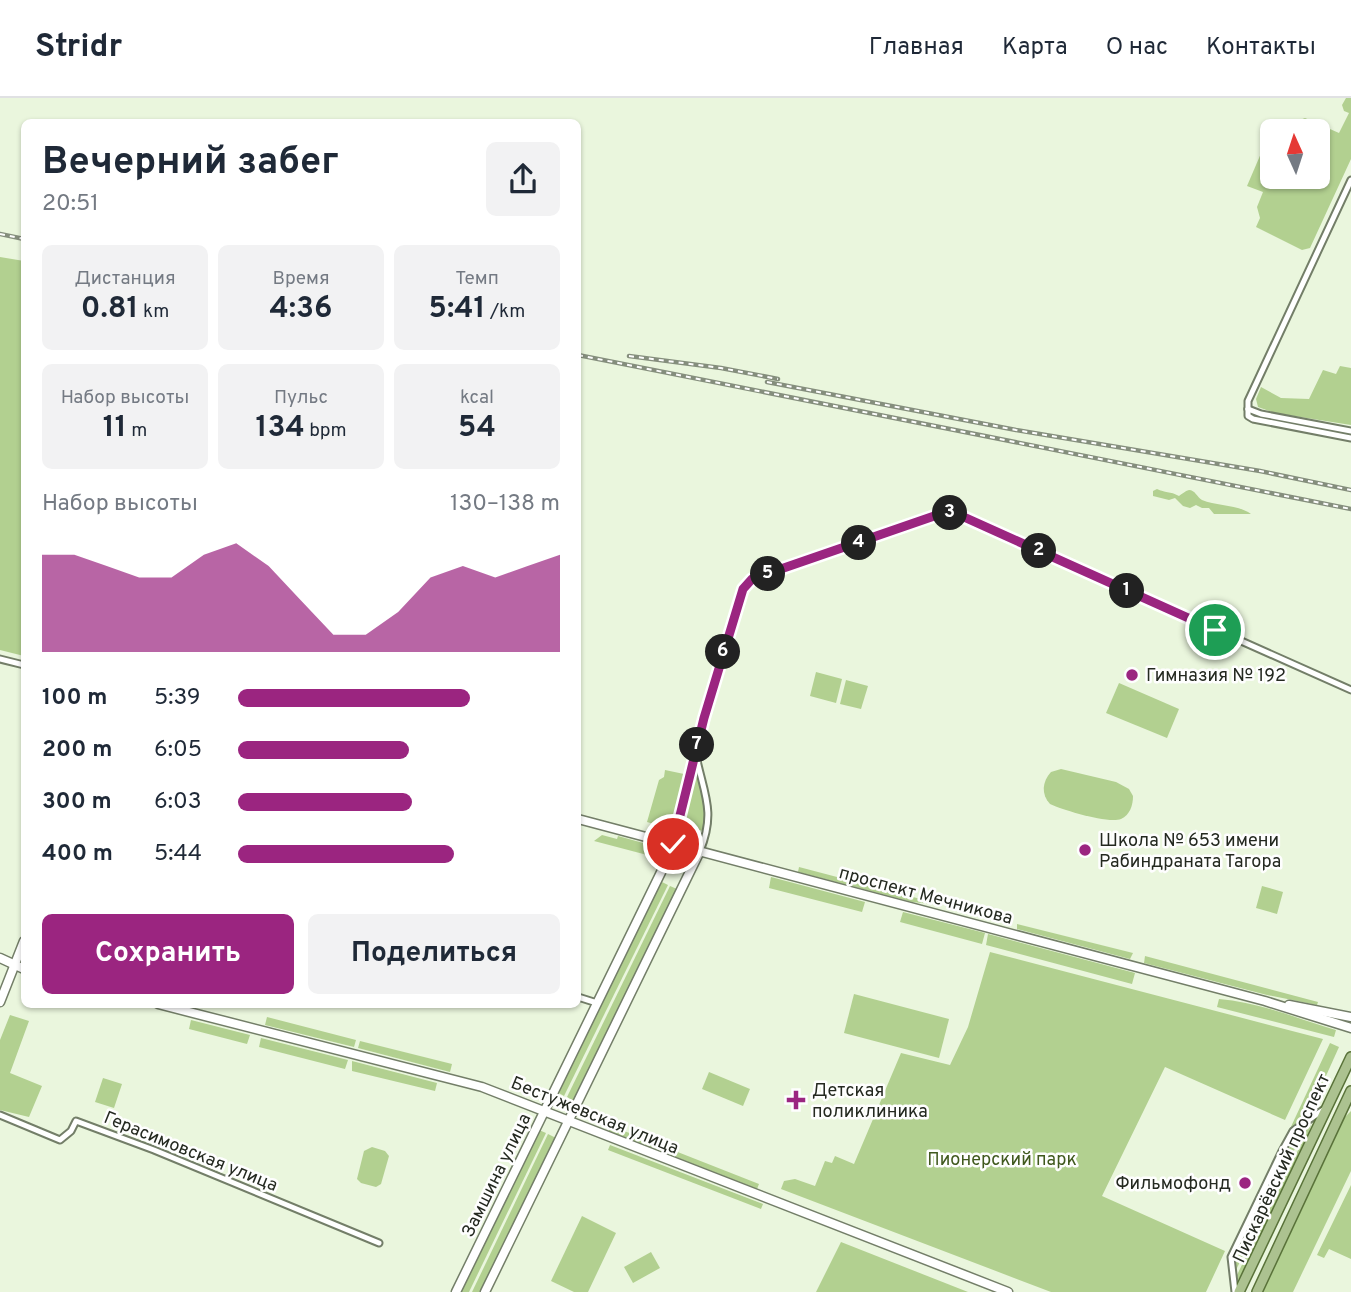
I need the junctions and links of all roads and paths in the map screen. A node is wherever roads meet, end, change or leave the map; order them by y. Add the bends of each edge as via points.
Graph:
1 (1351, 180) edge
2 (1248, 409) junction
3 (1351, 431) edge
4 (1351, 438) edge
5 (0, 659) edge
6 (21, 665) edge
7 (1351, 690) edge
8 (695, 752) junction
9 (581, 820) edge
10 (673, 844) junction
11 (700, 851) junction
12 (21, 949) edge
13 (0, 958) edge
14 (15, 965) junction
15 (21, 968) edge
16 (581, 997) edge
17 (1265, 1001) junction
18 (0, 1002) edge
19 (597, 1003) junction
20 (174, 1008) edge
21 (1351, 1017) edge
22 (1351, 1028) edge
23 (1351, 1056) edge
24 (1351, 1091) edge
25 (1328, 1105) junction
26 (544, 1112) junction
27 (0, 1115) edge
28 (568, 1122) junction
29 (379, 1243) dead end
30 (456, 1292) edge
31 (485, 1292) edge
32 (1008, 1292) edge
33 (1237, 1292) edge
34 (1257, 1292) edge

1 - 2 street
2 - 3 street
2 - 4 street via 1253,419
5 - 6 street
7 - 8 street via 948,513 747,583
8 - 10 street
8 - 11 street via 709,810
9 - 10 street, проспект Мечникова
10 - 11 street, проспект Мечникова
10 - 19 street, Замшина улица
11 - 17 street, проспект Мечникова
11 - 28 street
12 - 14 street
13 - 14 street
14 - 15 street
14 - 18 street
16 - 19 street
17 - 21 street, проспект Мечникова
17 - 22 street, проспект Мечникова
19 - 26 street, Замшина улица
20 - 26 street, Бестужевская улица via 482,1087
23 - 25 main road, Пискарёвский проспект
24 - 34 main road, Пискарёвский проспект
25 - 33 main road, Пискарёвский проспект
25 - 33 street via 1293,1132 1282,1151 1231,1257
26 - 28 street, Бестужевская улица
26 - 30 street, Замшина улица
27 - 29 street, Герасимовская улица via 60,1139 71,1132 76,1121
28 - 31 street
28 - 32 street, Бестужевская улица

